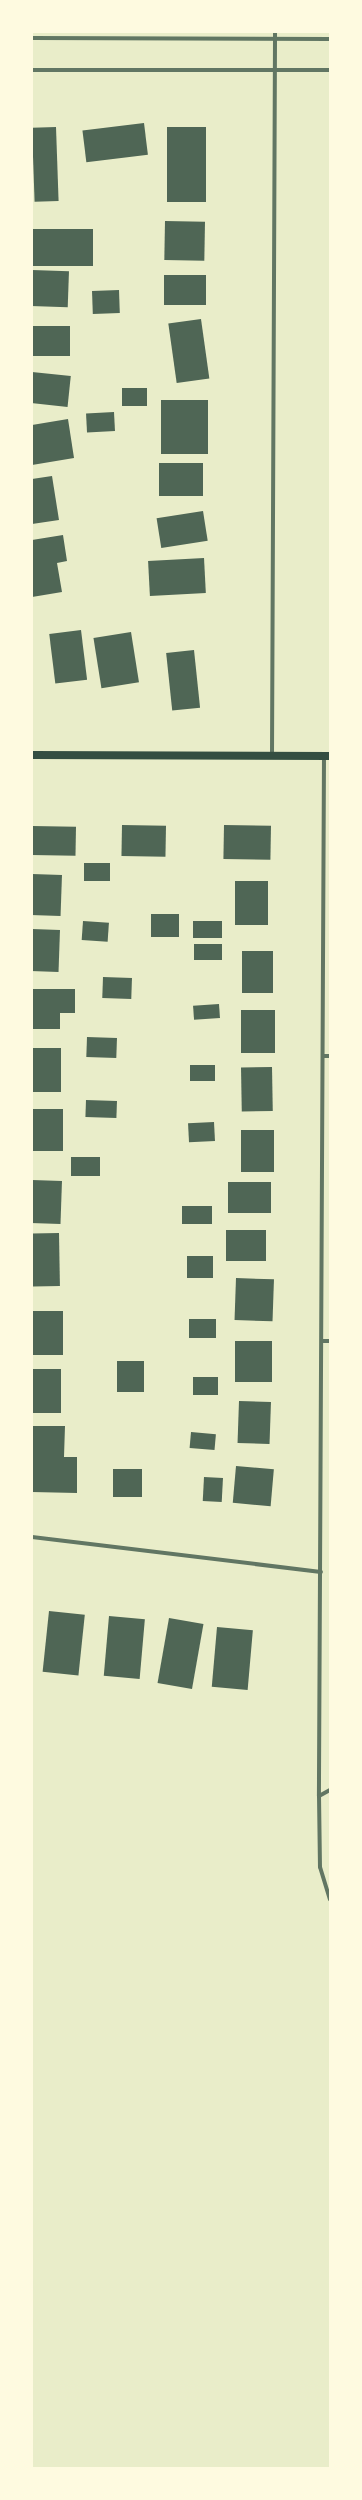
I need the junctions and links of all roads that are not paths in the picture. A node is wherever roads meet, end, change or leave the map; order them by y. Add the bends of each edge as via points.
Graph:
1 (275, 32) edge
2 (32, 38) edge
3 (274, 39) junction
4 (330, 39) edge
5 (32, 70) edge
6 (275, 70) junction
7 (330, 70) edge
8 (32, 755) edge
9 (327, 756) edge
10 (272, 757) junction
11 (323, 1056) junction
12 (330, 1056) edge
13 (322, 1341) junction
14 (330, 1341) edge
15 (32, 1537) edge
16 (321, 1572) junction
17 (330, 1790) edge
18 (319, 1796) junction
19 (330, 1899) edge

1 - 3 street
2 - 3 street
3 - 4 street
3 - 6 street
5 - 6 street
6 - 7 street
6 - 10 street
8 - 10 main road
9 - 10 main road
9 - 11 street
11 - 12 street
11 - 13 street
13 - 14 street
13 - 16 street
15 - 16 street
16 - 18 street
17 - 18 street
18 - 19 street via 320,1867

